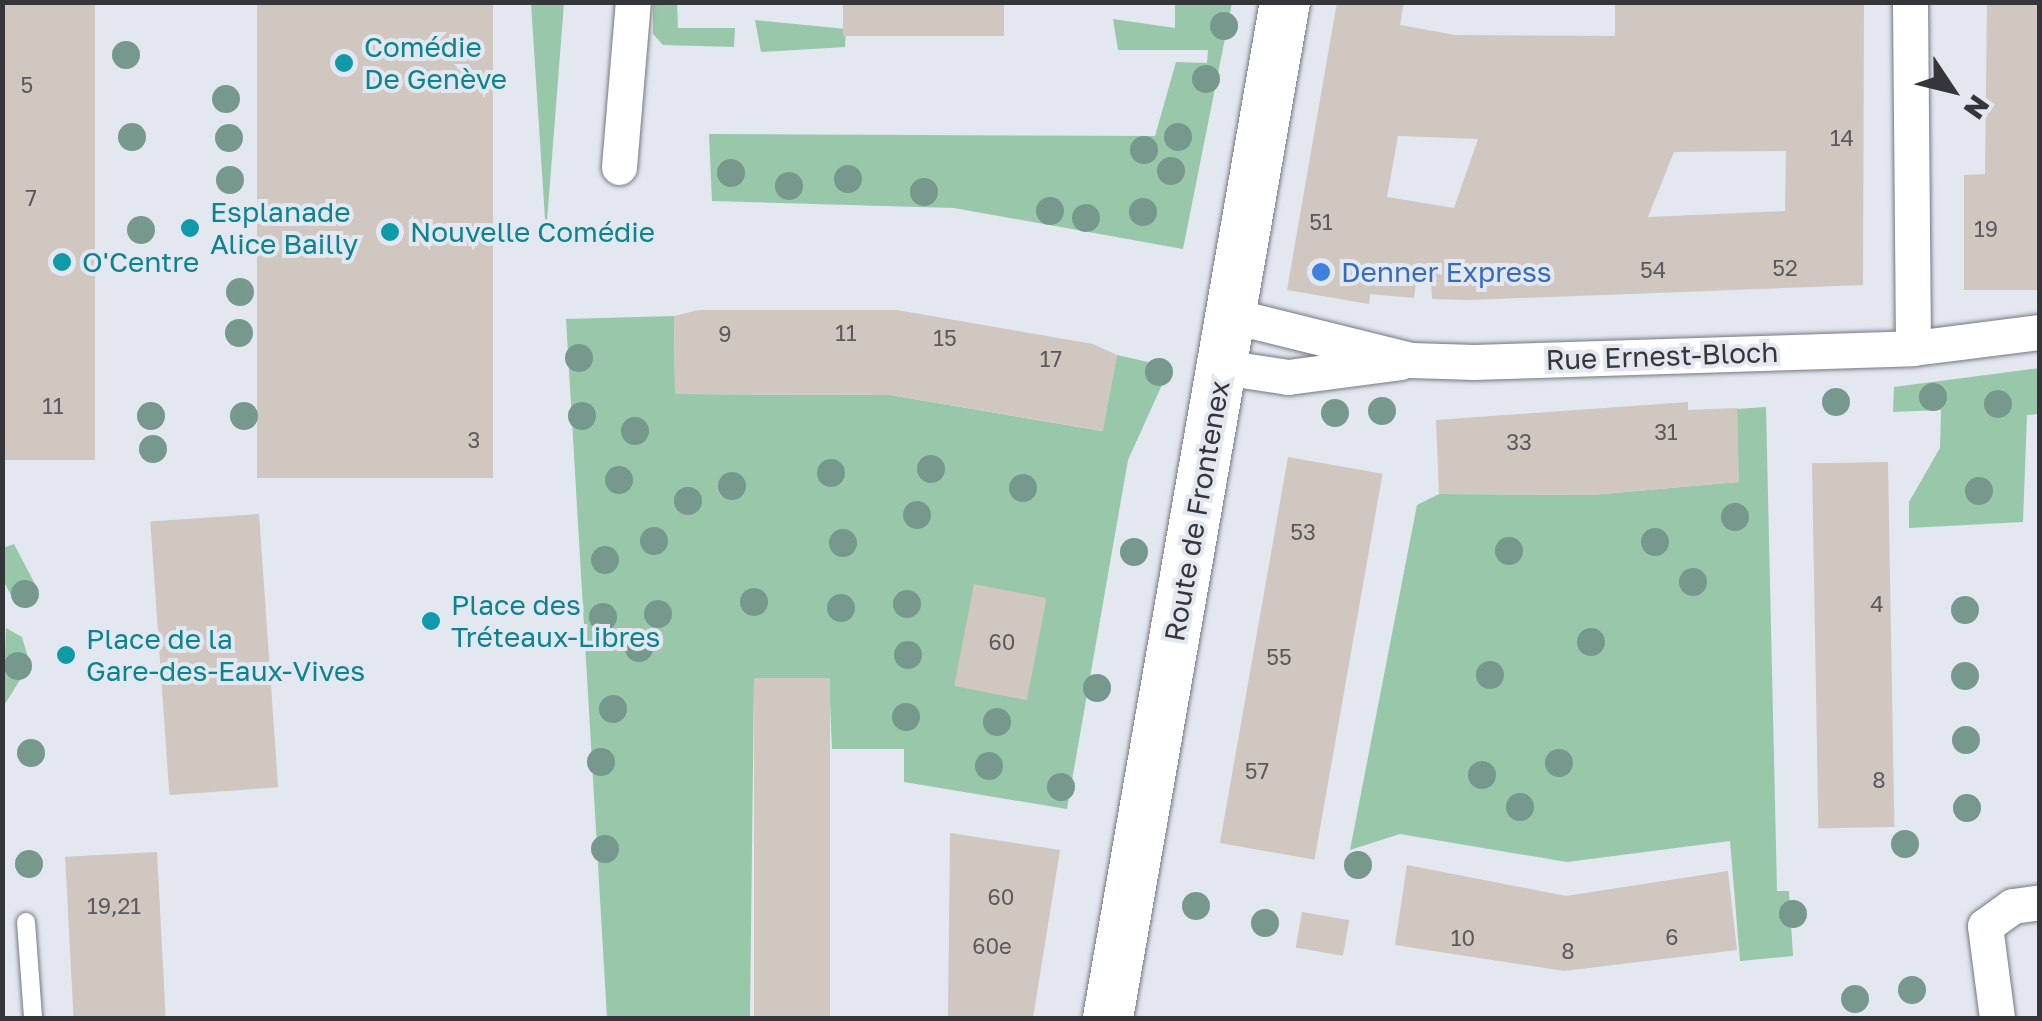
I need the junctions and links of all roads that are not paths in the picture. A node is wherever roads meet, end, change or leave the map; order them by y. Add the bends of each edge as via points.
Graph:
1 (633, 2) edge
2 (1285, 2) edge
3 (1910, 2) edge
4 (619, 167) dead end
5 (1232, 316) junction
6 (2040, 332) edge
7 (1913, 348) junction
8 (1411, 360) junction
9 (1222, 367) junction
10 (2040, 902) edge
11 (26, 922) dead end
12 (33, 1018) edge
13 (1108, 1018) edge
14 (1997, 1018) edge

1 - 4 street
2 - 5 main road, Route de Frontenex
3 - 7 street
5 - 8 street, Rue Ernest-Bloch
5 - 9 main road, Route de Frontenex
6 - 7 street, Rue Ernest-Bloch
7 - 8 street, Rue Ernest-Bloch
8 - 9 street, Rue Ernest-Bloch via 1288,377
9 - 13 main road, Route de Frontenex
10 - 14 street via 2012,906 1985,926
11 - 12 lane

